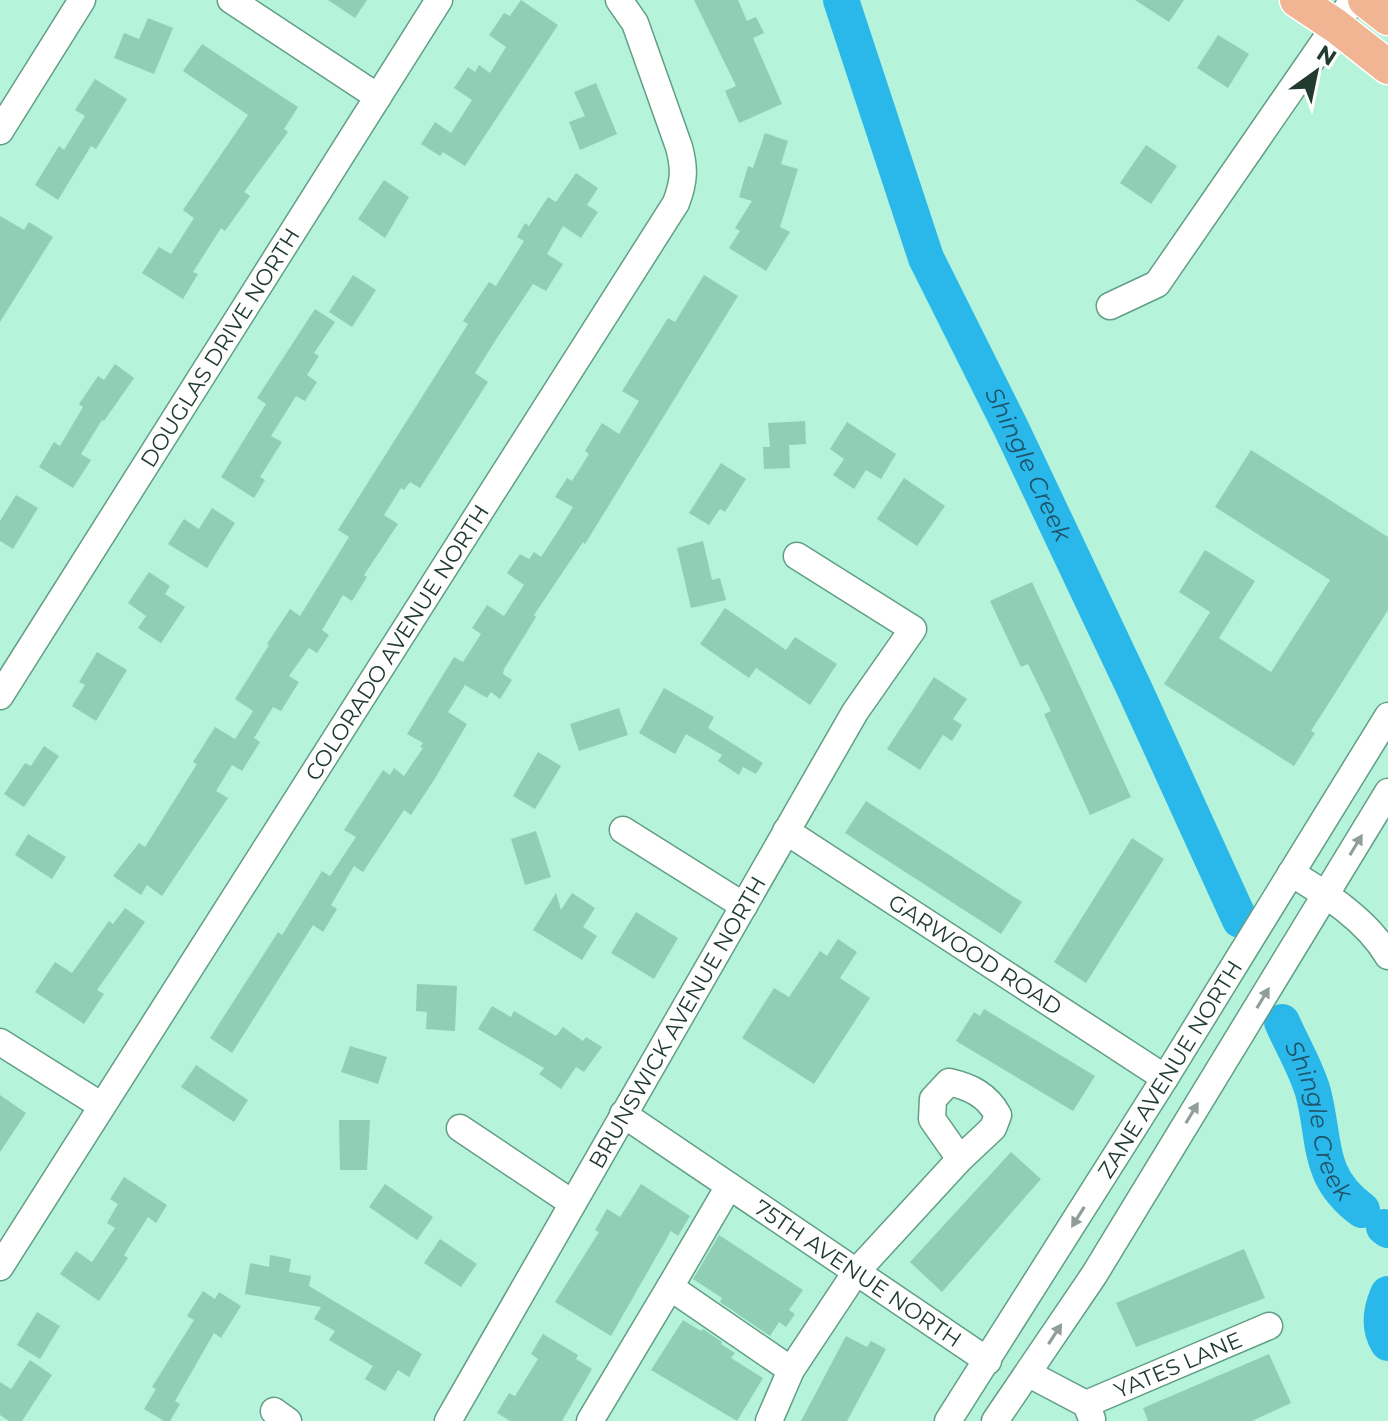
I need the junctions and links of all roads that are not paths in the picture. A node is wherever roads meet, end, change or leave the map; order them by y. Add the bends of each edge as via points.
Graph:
1 (82, 0) edge
2 (231, 0) edge
3 (439, 0) edge
4 (619, 0) edge
5 (1297, 0) edge
6 (1365, 0) edge
7 (1345, 13) edge
8 (1388, 18) edge
9 (1388, 67) edge
10 (378, 97) junction
11 (0, 131) edge
12 (1110, 306) dead end
13 (797, 556) dead end
14 (0, 696) edge
15 (1388, 716) edge
16 (1388, 792) edge
17 (623, 830) dead end
18 (786, 831) junction
19 (1291, 873) junction
20 (1326, 894) junction
21 (744, 906) junction
22 (1388, 956) edge
23 (0, 1042) edge
24 (1165, 1078) junction
25 (102, 1106) junction
26 (623, 1114) junction
27 (460, 1128) dead end
28 (960, 1159) dead end
29 (729, 1186) junction
30 (572, 1203) junction
31 (0, 1267) edge
32 (856, 1272) junction
33 (670, 1287) junction
34 (1269, 1326) dead end
35 (988, 1361) junction
36 (791, 1370) junction
37 (1029, 1374) junction
38 (1089, 1413) edge
39 (448, 1421) edge
40 (590, 1421) edge
41 (769, 1421) edge
42 (948, 1421) edge
43 (995, 1421) edge

1 - 11 street
2 - 10 street
3 - 10 street, DOUGLAS DRIVE NORTH
4 - 25 street, COLORADO AVENUE NORTH via 635,23 685,166 676,203
5 - 7 main road
6 - 8 main road
7 - 9 main road
7 - 12 street via 1157,284
10 - 14 street, DOUGLAS DRIVE NORTH
13 - 18 street, BRUNSWICK AVENUE NORTH via 913,629 855,712
15 - 19 street, ZANE AVENUE NORTH
20 -> 16 street, ZANE AVENUE NORTH
17 - 21 street
18 - 21 street, BRUNSWICK AVENUE NORTH
18 - 24 street, GARWOOD ROAD
19 - 20 street
19 - 24 street, ZANE AVENUE NORTH
20 - 22 street
37 -> 20 street, ZANE AVENUE NORTH
21 - 26 street, BRUNSWICK AVENUE NORTH
23 - 25 street
24 -> 35 street, ZANE AVENUE NORTH
25 - 31 street, COLORADO AVENUE NORTH
26 - 29 street, 75TH AVENUE NORTH
26 - 30 street, BRUNSWICK AVENUE NORTH
27 - 30 street
28 - 32 street
29 - 32 street, 75TH AVENUE NORTH
29 - 33 street
30 - 39 street, BRUNSWICK AVENUE NORTH
32 - 35 street, 75TH AVENUE NORTH
32 - 36 street
33 - 36 street
33 - 40 street
34 - 38 street, YATES LANE
35 - 42 street, ZANE AVENUE NORTH
36 - 41 street
37 - 38 street
37 - 43 street, ZANE AVENUE NORTH

